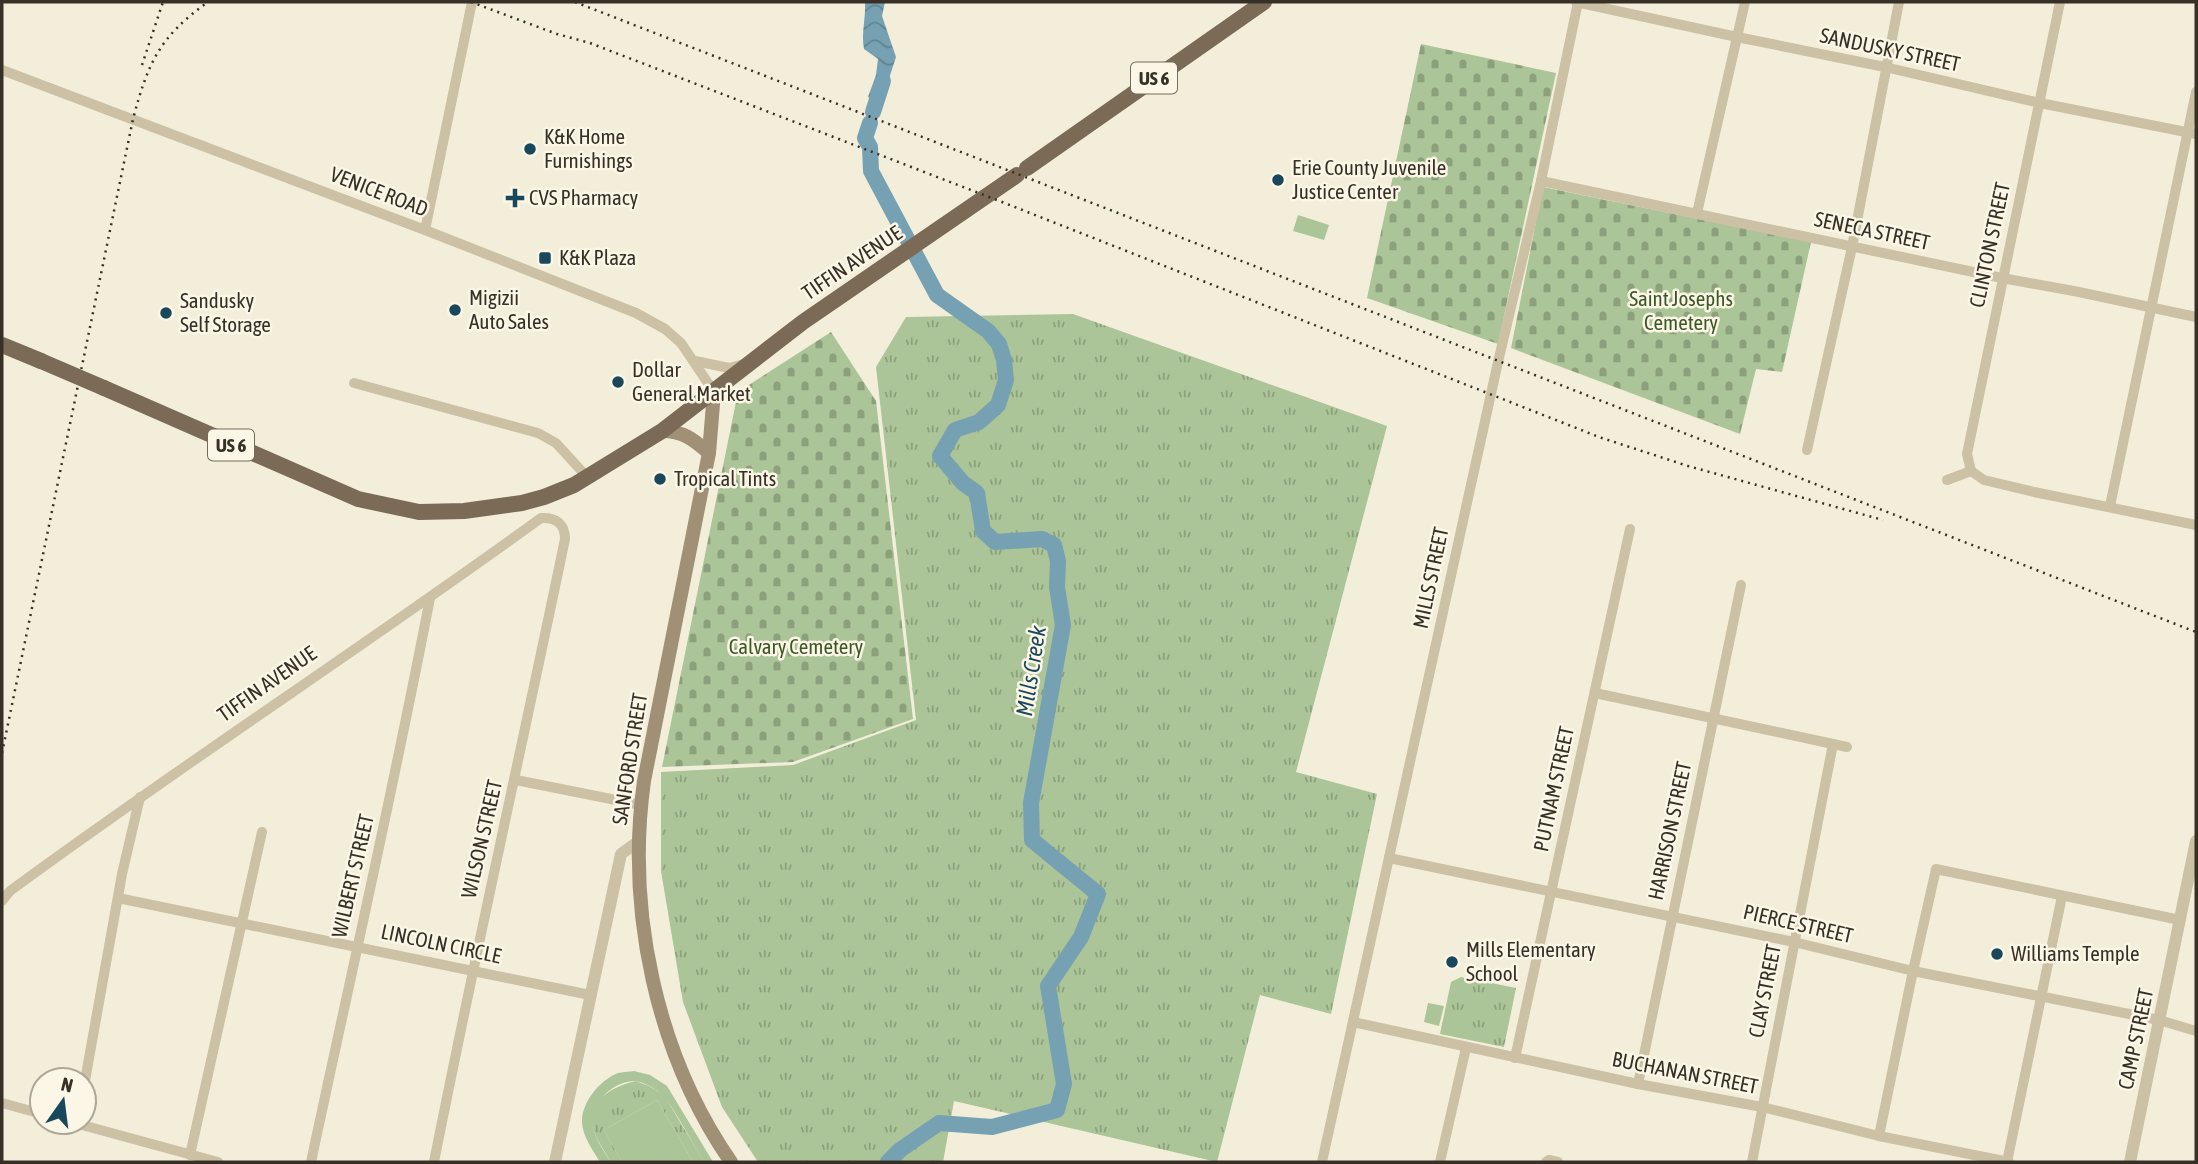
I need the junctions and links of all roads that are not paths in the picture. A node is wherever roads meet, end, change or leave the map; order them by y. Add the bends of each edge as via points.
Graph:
1 (472, 2) edge
2 (1264, 2) edge
3 (1577, 2) edge
4 (1745, 2) edge
5 (1899, 2) edge
6 (2060, 2) edge
7 (1737, 37) junction
8 (1885, 67) junction
9 (2, 70) edge
10 (2196, 92) edge
11 (2040, 103) junction
12 (2192, 133) edge
13 (1541, 181) junction
14 (1697, 213) junction
15 (425, 230) junction
16 (1852, 247) junction
17 (2002, 278) junction
18 (2151, 308) junction
19 (2196, 317) edge
20 (2, 345) edge
21 (695, 361) junction
22 (754, 362) junction
23 (354, 383) dead end
24 (715, 392) junction
25 (662, 432) junction
26 (1807, 450) dead end
27 (709, 453) junction
28 (1971, 471) junction
29 (589, 478) junction
30 (1947, 480) dead end
31 (2110, 506) junction
32 (562, 525) joint
33 (2196, 525) edge
34 (1630, 529) dead end
35 (1741, 585) dead end
36 (430, 598) junction
37 (1595, 693) junction
38 (1713, 719) junction
39 (1833, 744) junction
40 (1847, 747) dead end
41 (516, 780) junction
42 (140, 797) junction
43 (641, 805) junction
44 (262, 832) dead end
45 (639, 841) junction
46 (2196, 841) edge
47 (1389, 858) junction
48 (2194, 860) edge
49 (1551, 893) junction
50 (2062, 896) junction
51 (118, 898) junction
52 (2, 901) edge
53 (1672, 916) junction
54 (2180, 920) junction
55 (242, 923) junction
56 (1794, 942) junction
57 (356, 946) junction
58 (472, 970) junction
59 (1913, 971) junction
60 (590, 995) junction
61 (2040, 996) junction
62 (2159, 1020) junction
63 (1353, 1022) junction
64 (2196, 1031) edge
65 (1466, 1048) junction
66 (1515, 1058) junction
67 (88, 1066) edge
68 (1638, 1084) junction
69 (2, 1103) edge
70 (1762, 1107) junction
71 (28, 1110) edge
72 (98, 1129) edge
73 (1879, 1136) junction
74 (190, 1155) junction
75 (218, 1162) edge
76 (312, 1162) edge
77 (434, 1162) edge
78 (555, 1162) edge
79 (731, 1162) edge
80 (1322, 1162) edge
81 (1440, 1162) edge
82 (1546, 1162) edge
83 (1558, 1162) edge
84 (1752, 1162) edge
85 (2008, 1162) edge
86 (2130, 1162) edge

1 - 15 street
2 - 22 main road, TIFFIN AVENUE / US 6 via 803,321
3 - 7 street, SANDUSKY STREET
3 - 13 street, MILLS STREET
4 - 7 street
5 - 8 street
6 - 11 street, CLINTON STREET
7 - 8 street, SANDUSKY STREET
7 - 14 street
8 - 11 street, SANDUSKY STREET
8 - 16 street
9 - 15 street, VENICE ROAD
10 - 12 street
11 - 12 street, SANDUSKY STREET
11 - 17 street, CLINTON STREET
12 - 18 street
13 - 14 street, SENECA STREET
13 - 47 street, MILLS STREET
14 - 16 street, SENECA STREET
15 - 21 street, VENICE ROAD via 636,313 665,329
16 - 17 street, SENECA STREET
16 - 26 street
17 - 18 street, SENECA STREET
17 - 28 street, CLINTON STREET via 1967,454
18 - 19 street, SENECA STREET
18 - 31 street
20 - 29 main road, US 6, bridge via 330,488 388,507 419,512 497,508 544,497
21 - 22 street via 729,368
21 - 24 street, VENICE ROAD
22 - 24 main road, TIFFIN AVENUE / US 6
23 - 29 street via 538,433 556,443
24 - 25 main road, US 6
24 - 27 main road, SANFORD STREET
25 - 27 main road via 685,434
25 - 29 main road, US 6
27 - 43 main road, SANFORD STREET
28 - 30 street
28 - 31 street via 1984,480
31 - 33 street
32 - 36 street, TIFFIN AVENUE via 551,517 541,518
32 - 41 street, WILSON STREET via 565,539
34 - 37 street, PUTNAM STREET
35 - 38 street, HARRISON STREET
36 - 42 street, TIFFIN AVENUE
36 - 57 street, WILBERT STREET
37 - 38 street
37 - 49 street, PUTNAM STREET
38 - 39 street
38 - 53 street, HARRISON STREET
39 - 40 street
39 - 56 street, CLAY STREET
41 - 43 street
41 - 58 street, WILSON STREET
42 - 51 street
42 - 52 street, TIFFIN AVENUE via 9,891
43 - 45 main road, SANFORD STREET
44 - 55 street
45 - 60 street, SANFORD STREET via 621,854
45 - 79 main road via 641,911 655,988 682,1071
46 - 48 street, CAMP STREET
47 - 49 street, PIERCE STREET
47 - 63 street, MILLS STREET
48 - 54 street, CAMP STREET
49 - 53 street, PIERCE STREET
49 - 66 street, PUTNAM STREET
50 - 54 street
50 - 59 street via 1936,869
50 - 61 street
51 - 55 street, LINCOLN CIRCLE
51 - 67 street
53 - 56 street, PIERCE STREET
53 - 68 street, HARRISON STREET
54 - 62 street, CAMP STREET
55 - 57 street, LINCOLN CIRCLE
55 - 74 street
56 - 59 street, PIERCE STREET
56 - 70 street, CLAY STREET
57 - 58 street, LINCOLN CIRCLE
57 - 76 street, WILBERT STREET
58 - 60 street, LINCOLN CIRCLE
58 - 77 street, WILSON STREET
59 - 61 street, PIERCE STREET
59 - 73 street
60 - 78 street, SANFORD STREET
61 - 62 street, PIERCE STREET
61 - 85 street
62 - 64 street, PIERCE STREET
62 - 86 street, CAMP STREET
63 - 65 street, BUCHANAN STREET
63 - 80 street, MILLS STREET
65 - 66 street, BUCHANAN STREET
65 - 81 street
66 - 68 street, BUCHANAN STREET
68 - 70 street, BUCHANAN STREET
69 - 71 street
70 - 73 street, BUCHANAN STREET
70 - 84 street, CLAY STREET
72 - 74 street
73 - 85 street, BUCHANAN STREET
74 - 75 street
82 - 83 street

